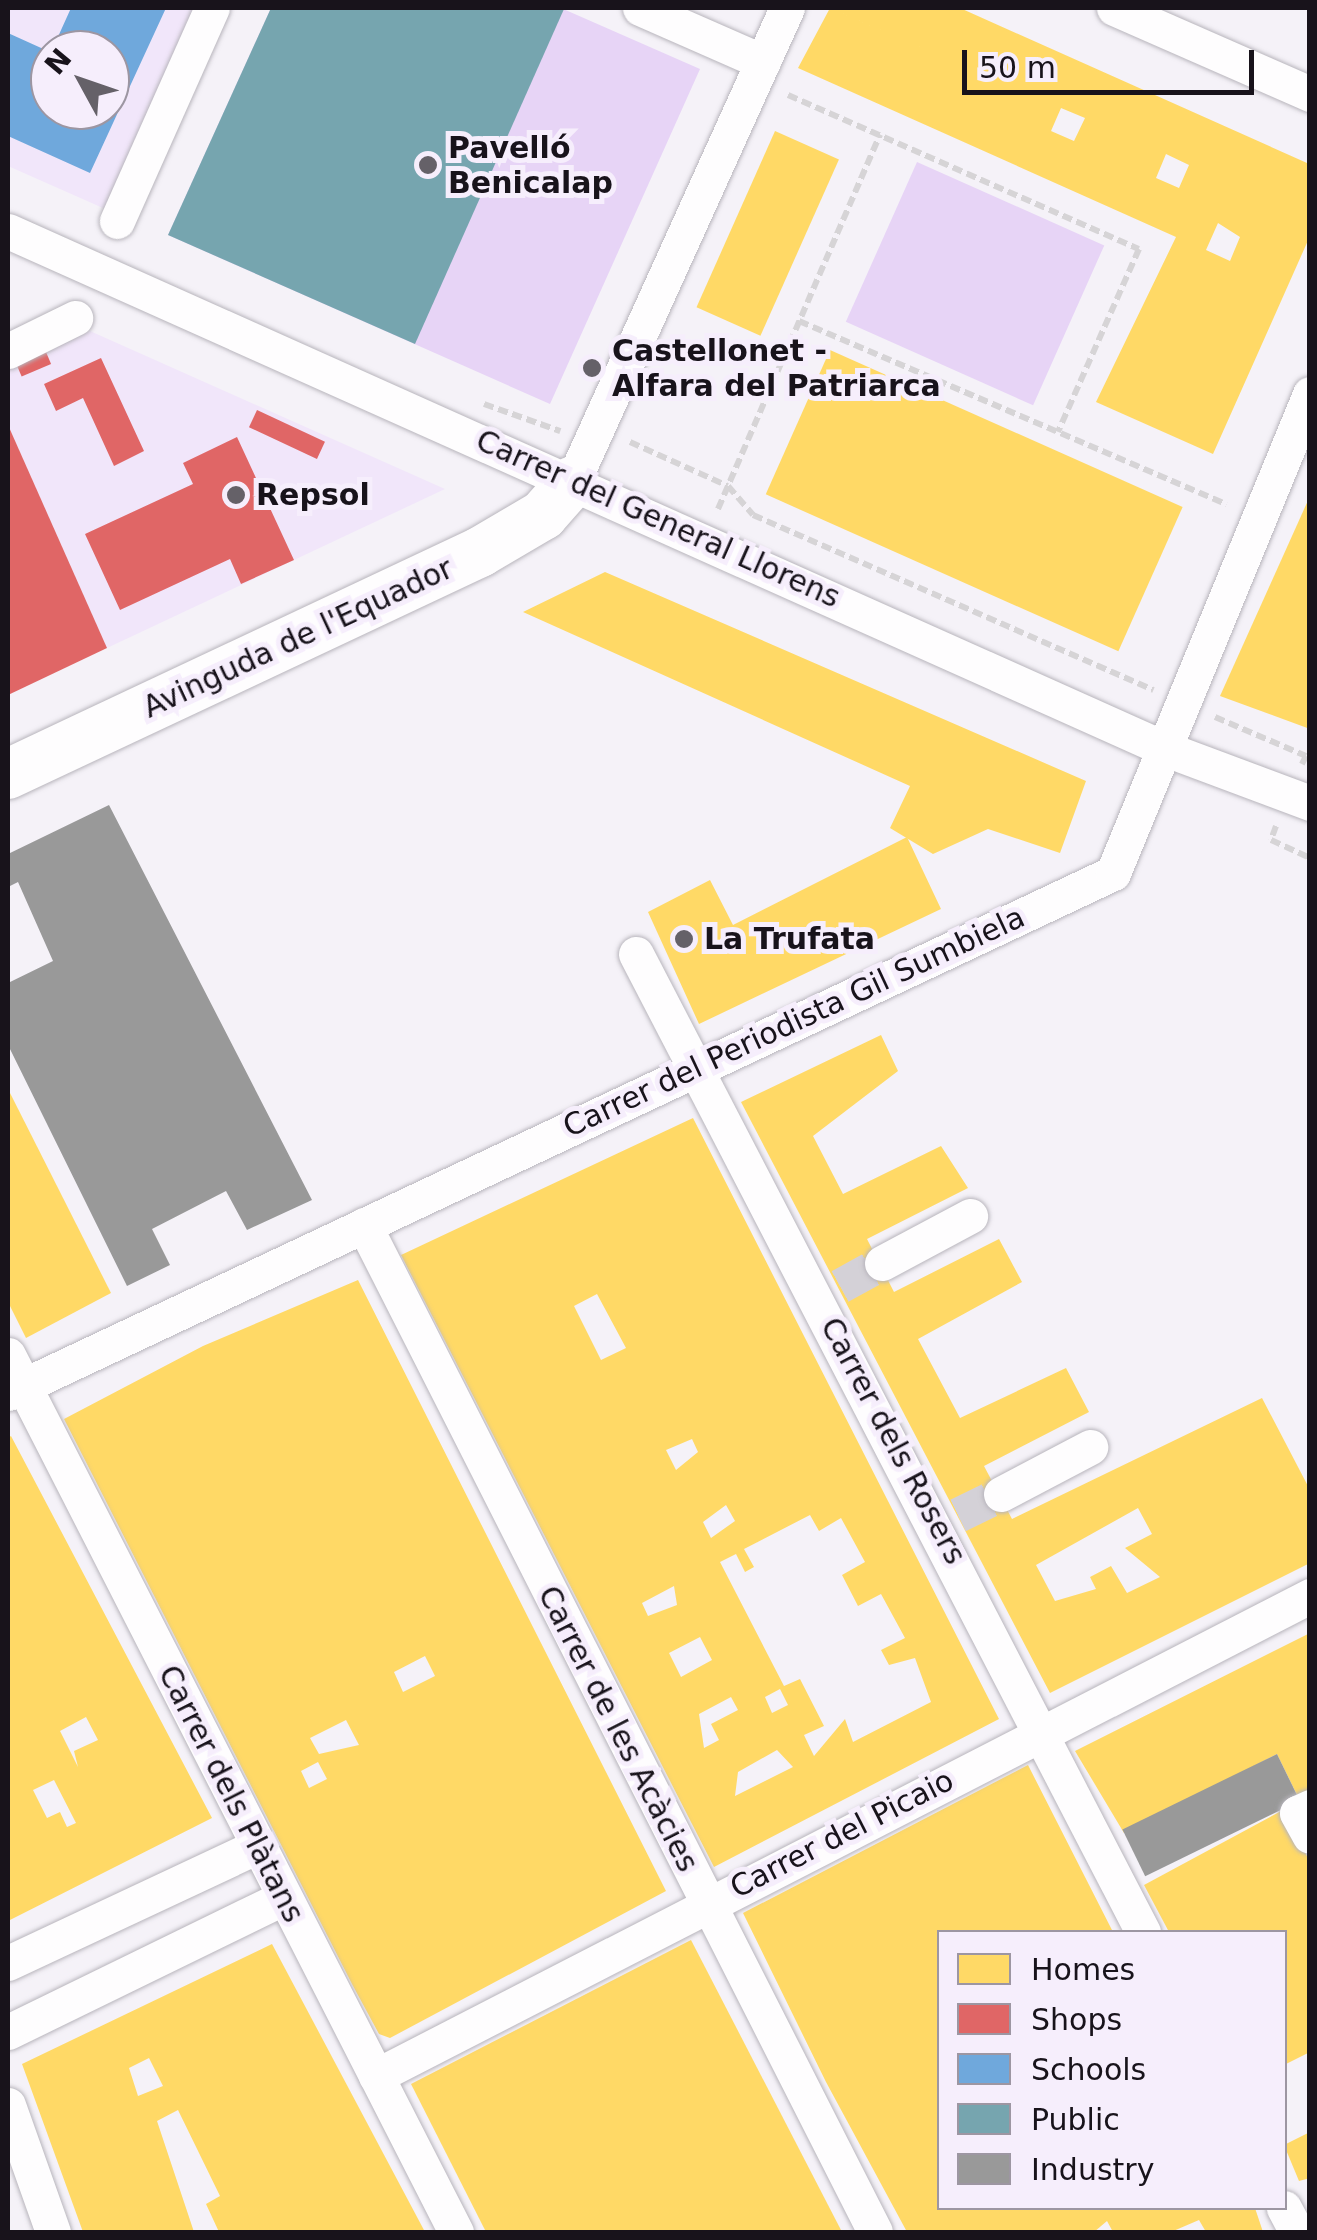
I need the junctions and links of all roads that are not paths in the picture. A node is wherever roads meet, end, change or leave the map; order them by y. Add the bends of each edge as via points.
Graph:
1 (212, 8) edge
2 (640, 8) edge
3 (787, 8) edge
4 (1114, 8) edge
5 (759, 71) junction
6 (1310, 94) edge
7 (116, 221) dead end
8 (8, 231) edge
9 (75, 318) dead end
10 (8, 350) edge
11 (1310, 394) edge
12 (574, 481) junction
13 (1163, 748) junction
14 (8, 774) edge
15 (1299, 798) edge
16 (636, 954) dead end
17 (698, 1066) junction
18 (970, 1216) dead end
19 (364, 1225) junction
20 (882, 1264) tunnel mouth
21 (13, 1377) edge
22 (1090, 1447) dead end
23 (1002, 1494) tunnel mouth
24 (1310, 1596) edge
25 (1040, 1732) junction
26 (1310, 1807) edge
27 (1310, 1836) edge
28 (256, 1847) junction
29 (283, 1898) junction
30 (706, 1904) junction
31 (1142, 1930) edge
32 (8, 1964) edge
33 (8, 2032) edge
34 (376, 2076) junction
35 (8, 2105) edge
36 (21, 2180) edge
37 (1285, 2210) edge
38 (53, 2232) edge
39 (456, 2232) edge
40 (875, 2232) edge
41 (1297, 2232) edge

1 - 7 street
2 - 5 street
3 - 5 street
4 - 6 street
5 - 12 street
8 - 12 street, Carrer del General Llorens
9 - 10 street
11 - 13 street, Carrer del Periodista Gil Sumbiela
12 - 13 street, Carrer del General Llorens
12 - 14 street, Avinguda de l'Equador via 543,515 480,552
13 - 15 street, Carrer del General Llorens
13 - 17 street, Carrer del Periodista Gil Sumbiela via 1113,873
16 - 17 street, Carrer dels Rosers
17 - 19 street, Carrer del Periodista Gil Sumbiela
17 - 25 street, Carrer dels Rosers via 829,1292 949,1521
18 - 20 street
19 - 21 street, Carrer del Periodista Gil Sumbiela
19 - 30 street, Carrer de les Acàcies
21 - 28 street, Carrer dels Plàtans
22 - 23 street
24 - 25 street, Carrer del Picaio
25 - 30 street, Carrer del Picaio
25 - 31 street, Carrer dels Rosers
26 - 27 street via 1297,1813
28 - 29 street, Carrer dels Plàtans
28 - 32 street
29 - 33 street
29 - 34 street, Carrer dels Plàtans
30 - 34 street, Carrer del Picaio
30 - 40 street, Carrer de les Acàcies
34 - 39 street, Carrer dels Plàtans
35 - 36 street
36 - 38 street
37 - 41 street

